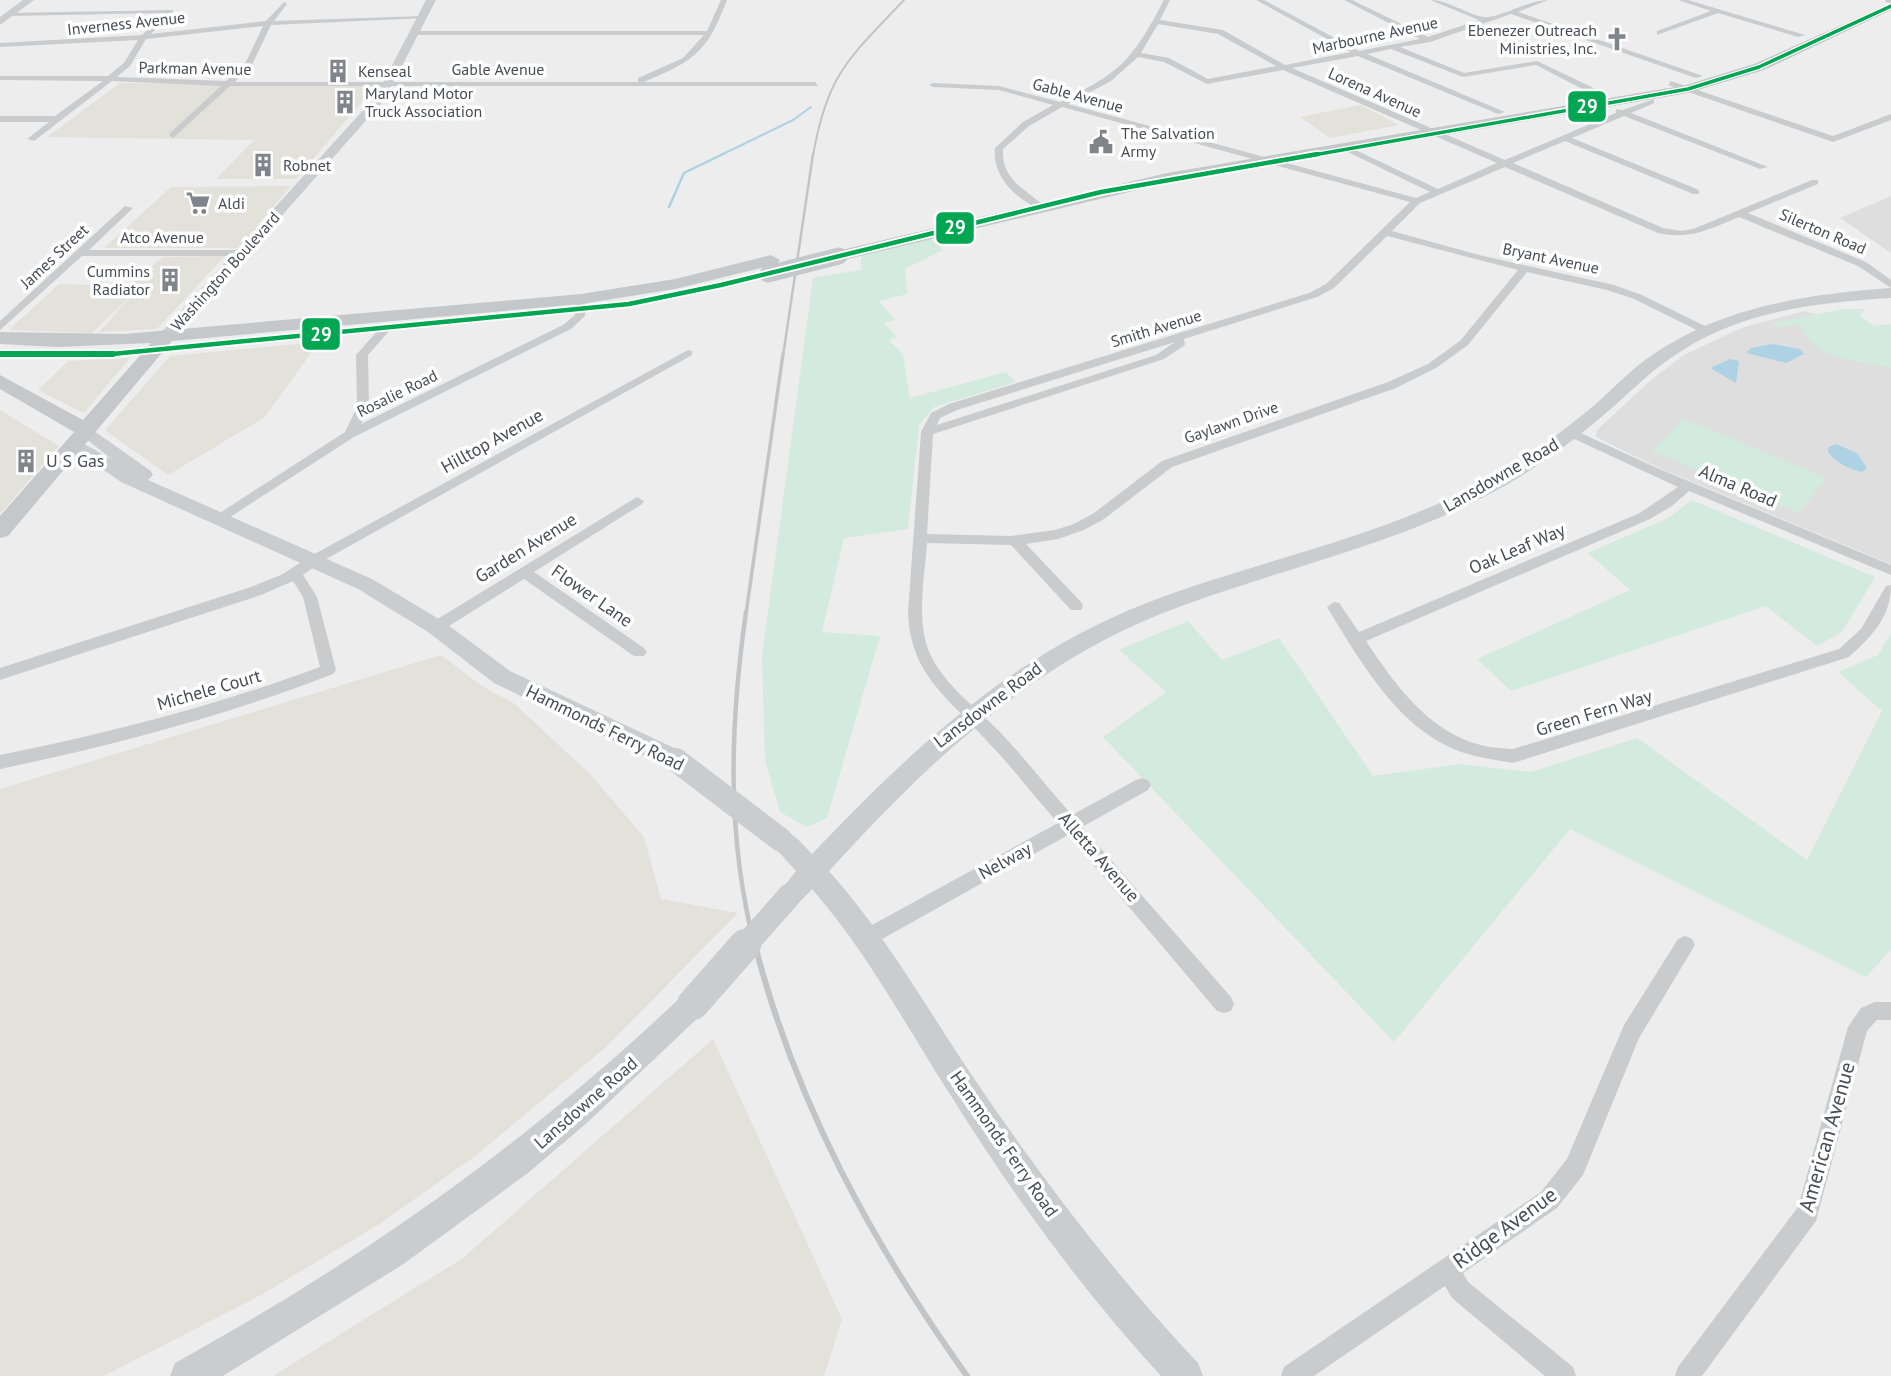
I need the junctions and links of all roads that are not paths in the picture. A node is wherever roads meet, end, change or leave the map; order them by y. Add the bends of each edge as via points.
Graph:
1 (29, 0) edge
2 (431, 0) edge
3 (724, 0) edge
4 (1167, 0) edge
5 (1259, 0) edge
6 (1348, 0) edge
7 (1433, 0) edge
8 (1545, 0) edge
9 (1681, 0) edge
10 (1878, 0) edge
11 (284, 4) dead end
12 (1891, 6) edge
13 (1509, 11) junction
14 (1717, 11) junction
15 (4, 18) edge
16 (422, 18) junction
17 (1485, 20) junction
18 (1156, 21) junction
19 (268, 23) junction
20 (415, 33) junction
21 (711, 33) junction
22 (1660, 33) dead end
23 (1801, 35) junction
24 (144, 37) junction
25 (1427, 40) junction
26 (0, 45) edge
27 (1392, 47) junction
28 (1358, 54) junction
29 (1137, 55) junction
30 (1283, 68) junction
31 (1699, 76) junction
32 (0, 78) edge
33 (110, 79) junction
34 (390, 83) junction
35 (633, 83) junction
36 (1671, 83) junction
37 (230, 84) junction
38 (815, 84) dead end
39 (933, 85) dead end
40 (1688, 89) junction
41 (1601, 99) junction
42 (1651, 101) dead end
43 (1063, 105) junction
44 (1501, 112) junction
45 (1624, 113) junction
46 (1891, 117) edge
47 (0, 119) edge
48 (58, 119) junction
49 (1416, 126) junction
50 (1432, 133) junction
51 (173, 135) dead end
52 (1565, 138) junction
53 (31, 139) dead end
54 (1344, 148) junction
55 (1248, 155) junction
56 (1270, 160) junction
57 (1504, 164) junction
58 (1763, 167) dead end
59 (1815, 182) dead end
60 (1437, 192) junction
61 (1696, 192) dead end
62 (1417, 201) junction
63 (1034, 202) junction
64 (128, 208) dead end
65 (1739, 214) junction
66 (1383, 232) junction
67 (81, 253) junction
68 (243, 253) junction
69 (1524, 269) junction
70 (1891, 285) edge
71 (1891, 293) edge
72 (582, 305) junction
73 (0, 327) edge
74 (384, 330) junction
75 (1707, 331) junction
76 (0, 338) edge
77 (160, 344) junction
78 (688, 353) dead end
79 (0, 354) edge
80 (0, 381) edge
81 (0, 396) edge
82 (1572, 433) junction
83 (350, 434) junction
84 (82, 438) junction
85 (1687, 486) junction
86 (637, 501) dead end
87 (219, 518) junction
88 (4, 522) edge
89 (920, 538) junction
90 (1014, 540) junction
91 (314, 560) junction
92 (1891, 570) edge
93 (524, 572) junction
94 (296, 575) junction
95 (1891, 590) edge
96 (1076, 606) dead end
97 (1334, 607) dead end
98 (436, 627) junction
99 (1357, 639) junction
100 (639, 652) dead end
101 (0, 674) edge
102 (970, 714) junction
103 (0, 762) edge
104 (1142, 785) dead end
105 (1071, 824) junction
106 (814, 870) junction
107 (868, 937) junction
108 (1685, 945) dead end
109 (1224, 1004) dead end
110 (1891, 1011) edge
111 (1449, 1270) junction
112 (188, 1376) edge
113 (1185, 1376) edge
114 (1293, 1376) edge
115 (1564, 1376) edge
116 (1687, 1376) edge

1 - 15 street
2 - 16 street, Washington Boulevard
3 - 21 street
4 - 18 street
5 - 28 street
6 - 25 street
7 - 17 street
8 - 13 street, Marbourne Avenue
9 - 14 street
10 - 23 main road
11 - 19 street
12 - 40 main road via 1759,67
13 - 17 street, Marbourne Avenue
13 - 31 street
14 - 22 street
14 - 23 street
15 - 24 street via 171,10
16 - 19 street, Inverness Avenue
16 - 20 street, Washington Boulevard
17 - 25 street, Marbourne Avenue
18 - 29 street
18 - 30 street, Lorena Avenue via 1220,32
19 - 24 street, Inverness Avenue
19 - 37 street via 253,58
20 - 21 street
20 - 34 street, Washington Boulevard
21 - 35 street via 692,57
23 - 31 main road
24 - 26 street, Inverness Avenue
24 - 33 street via 127,64
25 - 27 street, Marbourne Avenue
27 - 28 street, Marbourne Avenue
27 - 41 street via 1463,75 1537,63
28 - 30 street, Marbourne Avenue
28 - 44 street
29 - 30 street, Marbourne Avenue via 1173,63 1206,82
29 - 43 street via 1115,75
30 - 49 street, Lorena Avenue
31 - 36 main road
32 - 33 street, Parkman Avenue
33 - 37 street, Parkman Avenue
33 - 48 street
34 - 35 street, Gable Avenue
34 - 37 street, Parkman Avenue
34 - 68 street, Washington Boulevard
35 - 38 street, Gable Avenue
36 - 40 street
36 - 41 main road
37 - 51 street
39 - 43 street, Gable Avenue via 991,87
40 - 41 main road
40 - 46 street via 1833,139
41 - 44 main road
41 - 45 street
41 - 50 main road
42 - 45 street, Smith Avenue
43 - 55 street, Gable Avenue
43 - 63 street via 1015,132 999,148 1000,172
44 - 49 main road
45 - 52 street, Smith Avenue
45 - 58 street
47 - 48 street
48 - 53 street
49 - 50 street, Lorena Avenue
49 - 55 main road
50 - 54 main road
50 - 57 street, Lorena Avenue
52 - 57 street, Smith Avenue
52 - 61 street
54 - 56 main road
54 - 60 street
55 - 56 street, Gable Avenue
55 - 63 main road
56 - 62 street, Gable Avenue
56 - 63 main road
57 - 60 street, Smith Avenue
57 - 65 street, Lorena Avenue via 1651,229 1696,231
59 - 65 street, Lorena Avenue
60 - 62 street, Smith Avenue
62 - 66 street, Smith Avenue
63 - 72 main road, bridge via 769,267 680,295
64 - 67 street, James Street
65 - 70 street, Silerton Road via 1851,259
66 - 69 street, Bryant Avenue
66 - 89 street, Smith Avenue via 1322,291 1178,337 1178,348 1160,357 927,432
67 - 68 street, Atco Avenue
67 - 73 street, James Street
68 - 77 street, Washington Boulevard
69 - 75 street, Bryant Avenue via 1624,292
69 - 90 street, Gaylawn Drive via 1464,343 1432,366 1392,385 1167,464 1086,523 1052,535
71 - 75 street, Lansdowne Road via 1818,300 1754,314
72 - 74 main road
72 - 77 main road
72 - 83 street, Rosalie Road via 567,327
74 - 77 main road
74 - 83 street via 362,355 363,407
75 - 82 street, Lansdowne Road via 1654,361
76 - 77 main road
77 - 79 main road via 78,356
77 - 84 main road, Washington Boulevard
78 - 91 street, Hilltop Avenue
80 - 84 main road
81 - 84 main road
82 - 85 street, Alma Road
82 - 102 street, Lansdowne Road via 1528,464 1430,516 1326,555 1195,594 1099,632 1025,674
83 - 87 street, Rosalie Road
84 - 87 street, Hammonds Ferry Road via 107,466
84 - 88 main road, Washington Boulevard
85 - 92 street, Alma Road
85 - 99 street, Oak Leaf Way via 1645,516
86 - 93 street, Garden Avenue
87 - 91 street, Hammonds Ferry Road
89 - 90 street, Gaylawn Drive
89 - 102 street via 916,634 930,670
90 - 96 street
91 - 94 street
91 - 98 street, Hammonds Ferry Road via 365,584
93 - 98 street, Garden Avenue
93 - 100 street, Flower Lane
94 - 101 street
94 - 103 street, Michele Court via 310,597 328,670 272,692
95 - 99 street, Green Fern Way via 1866,633 1844,653 1513,756 1454,745 1423,725
97 - 99 street, Green Fern Way
98 - 106 street, Hammonds Ferry Road, bridge via 502,677 676,760
102 - 105 street, Alletta Avenue
102 - 106 street, Lansdowne Road via 925,753
104 - 105 street, Nelway
105 - 107 street, Nelway
105 - 109 street, Alletta Avenue
106 - 107 street, Hammonds Ferry Road
106 - 112 street, Lansdowne Road, bridge via 693,1004 606,1087 473,1198 372,1268
107 - 113 street, Hammonds Ferry Road via 1049,1210 1102,1281
108 - 111 street, Ridge Avenue via 1631,1032 1575,1167 1563,1185 1549,1200
110 - 116 street, American Avenue via 1877,1009 1858,1027 1808,1213
111 - 114 street, Ridge Avenue
111 - 115 street via 1460,1290

